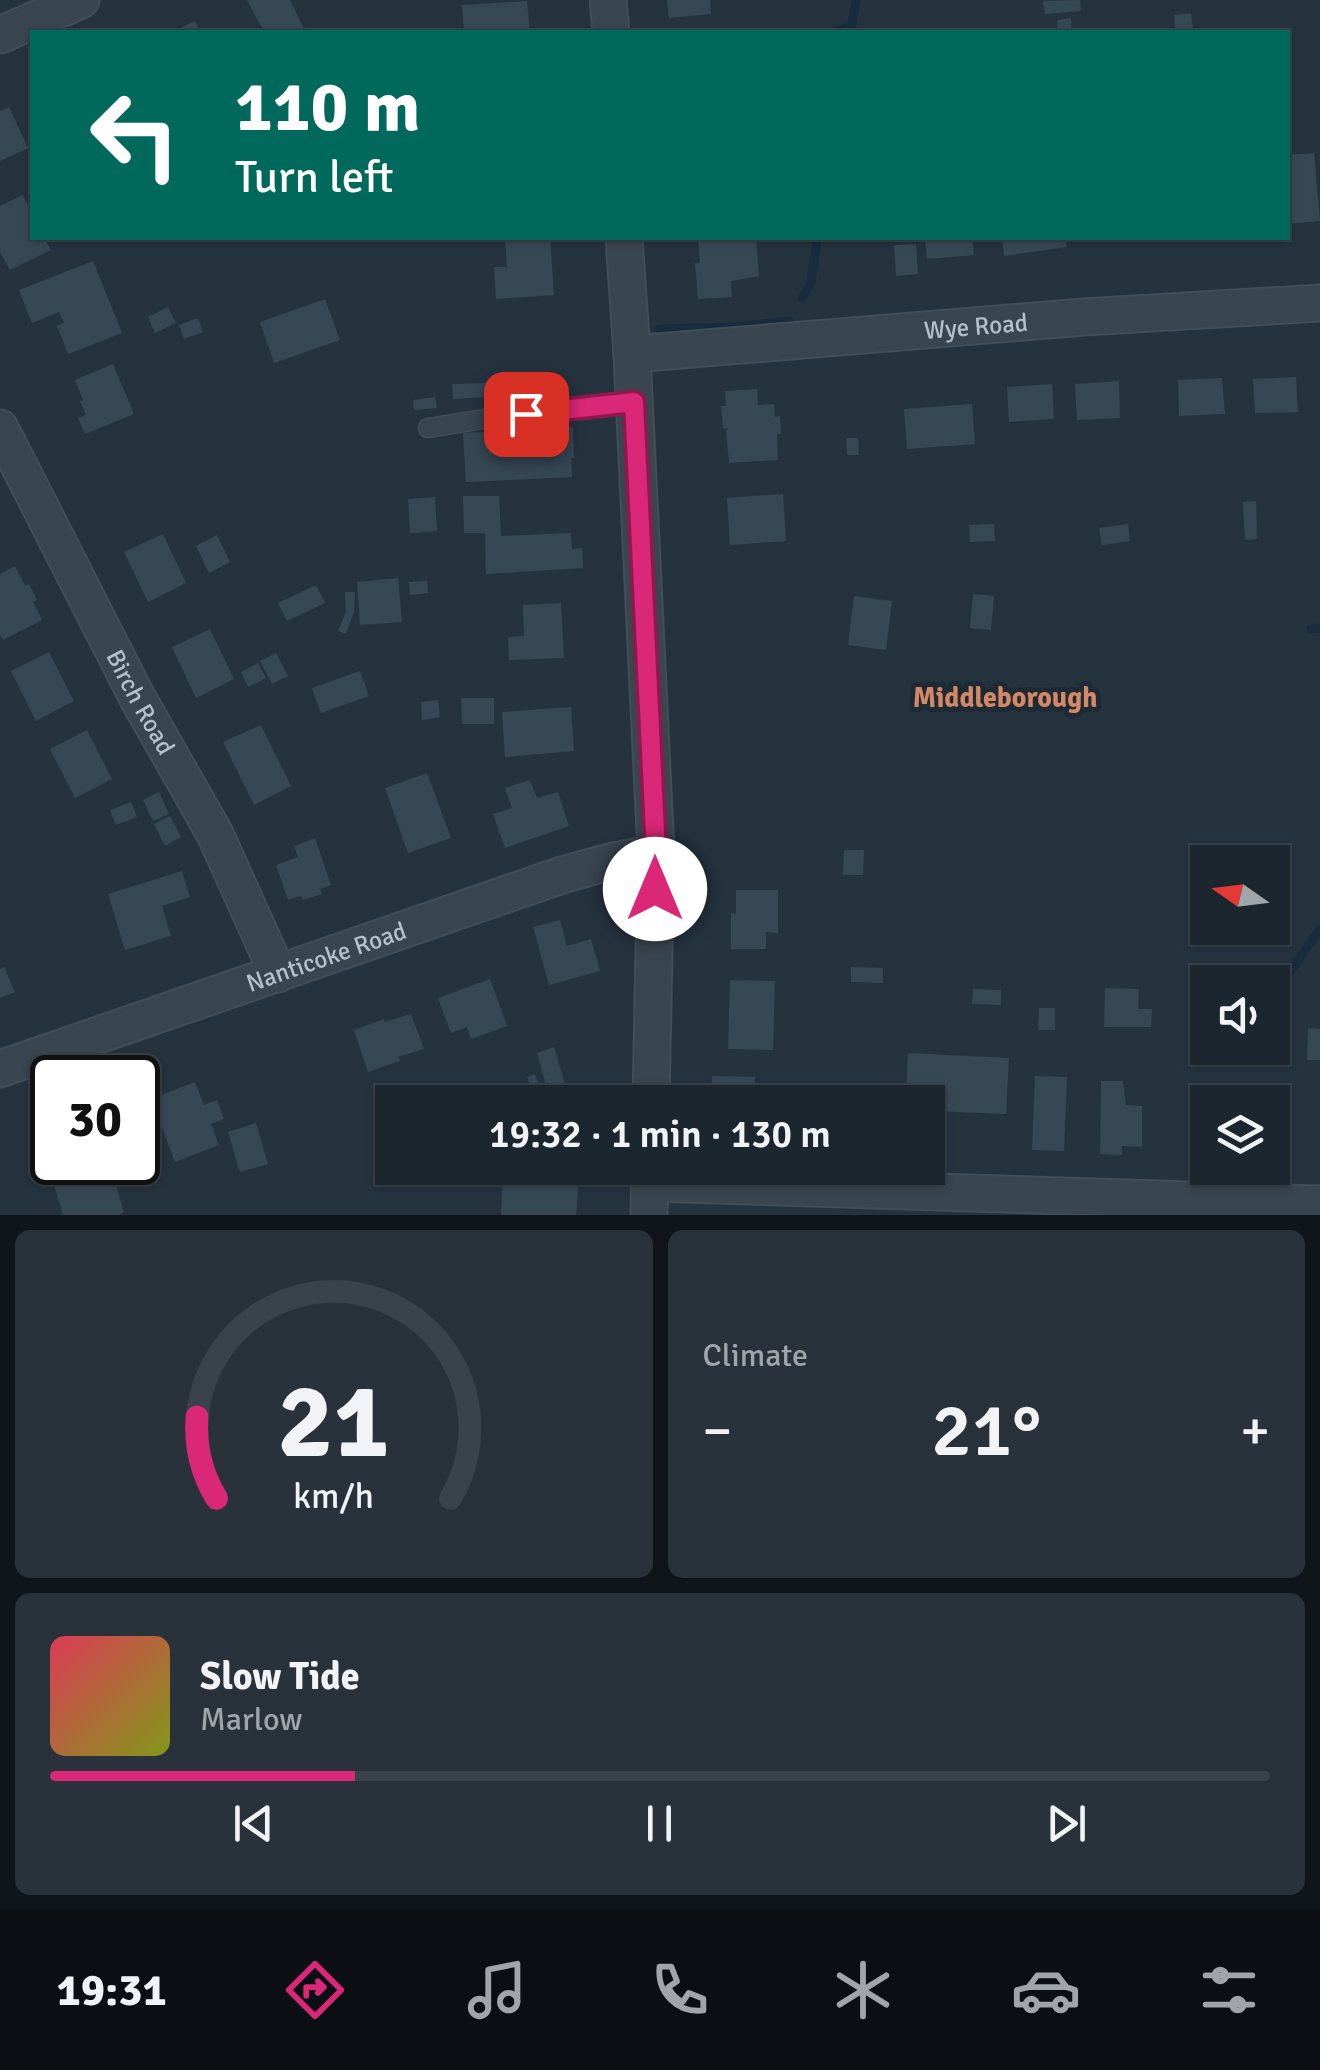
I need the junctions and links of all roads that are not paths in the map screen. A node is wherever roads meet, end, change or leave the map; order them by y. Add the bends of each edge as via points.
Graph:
1 (82, 0) edge
2 (608, 0) edge
3 (610, 30) edge
4 (0, 35) edge
5 (624, 240) edge
6 (1320, 303) edge
7 (632, 354) junction
8 (634, 402) junction
9 (0, 428) edge
10 (428, 428) dead end
11 (656, 853) junction
12 (278, 974) junction
13 (0, 1069) edge
14 (651, 1085) edge
15 (650, 1188) edge
16 (1320, 1204) edge

1 - 4 street
2 - 3 street
5 - 7 street
6 - 7 street, Wye Road
7 - 8 street
8 - 10 lane
8 - 11 street
9 - 12 street, Birch Road via 137,698 215,834
11 - 12 street, Nanticoke Road via 562,875
11 - 14 street
12 - 13 street, Nanticoke Road
15 - 16 street

